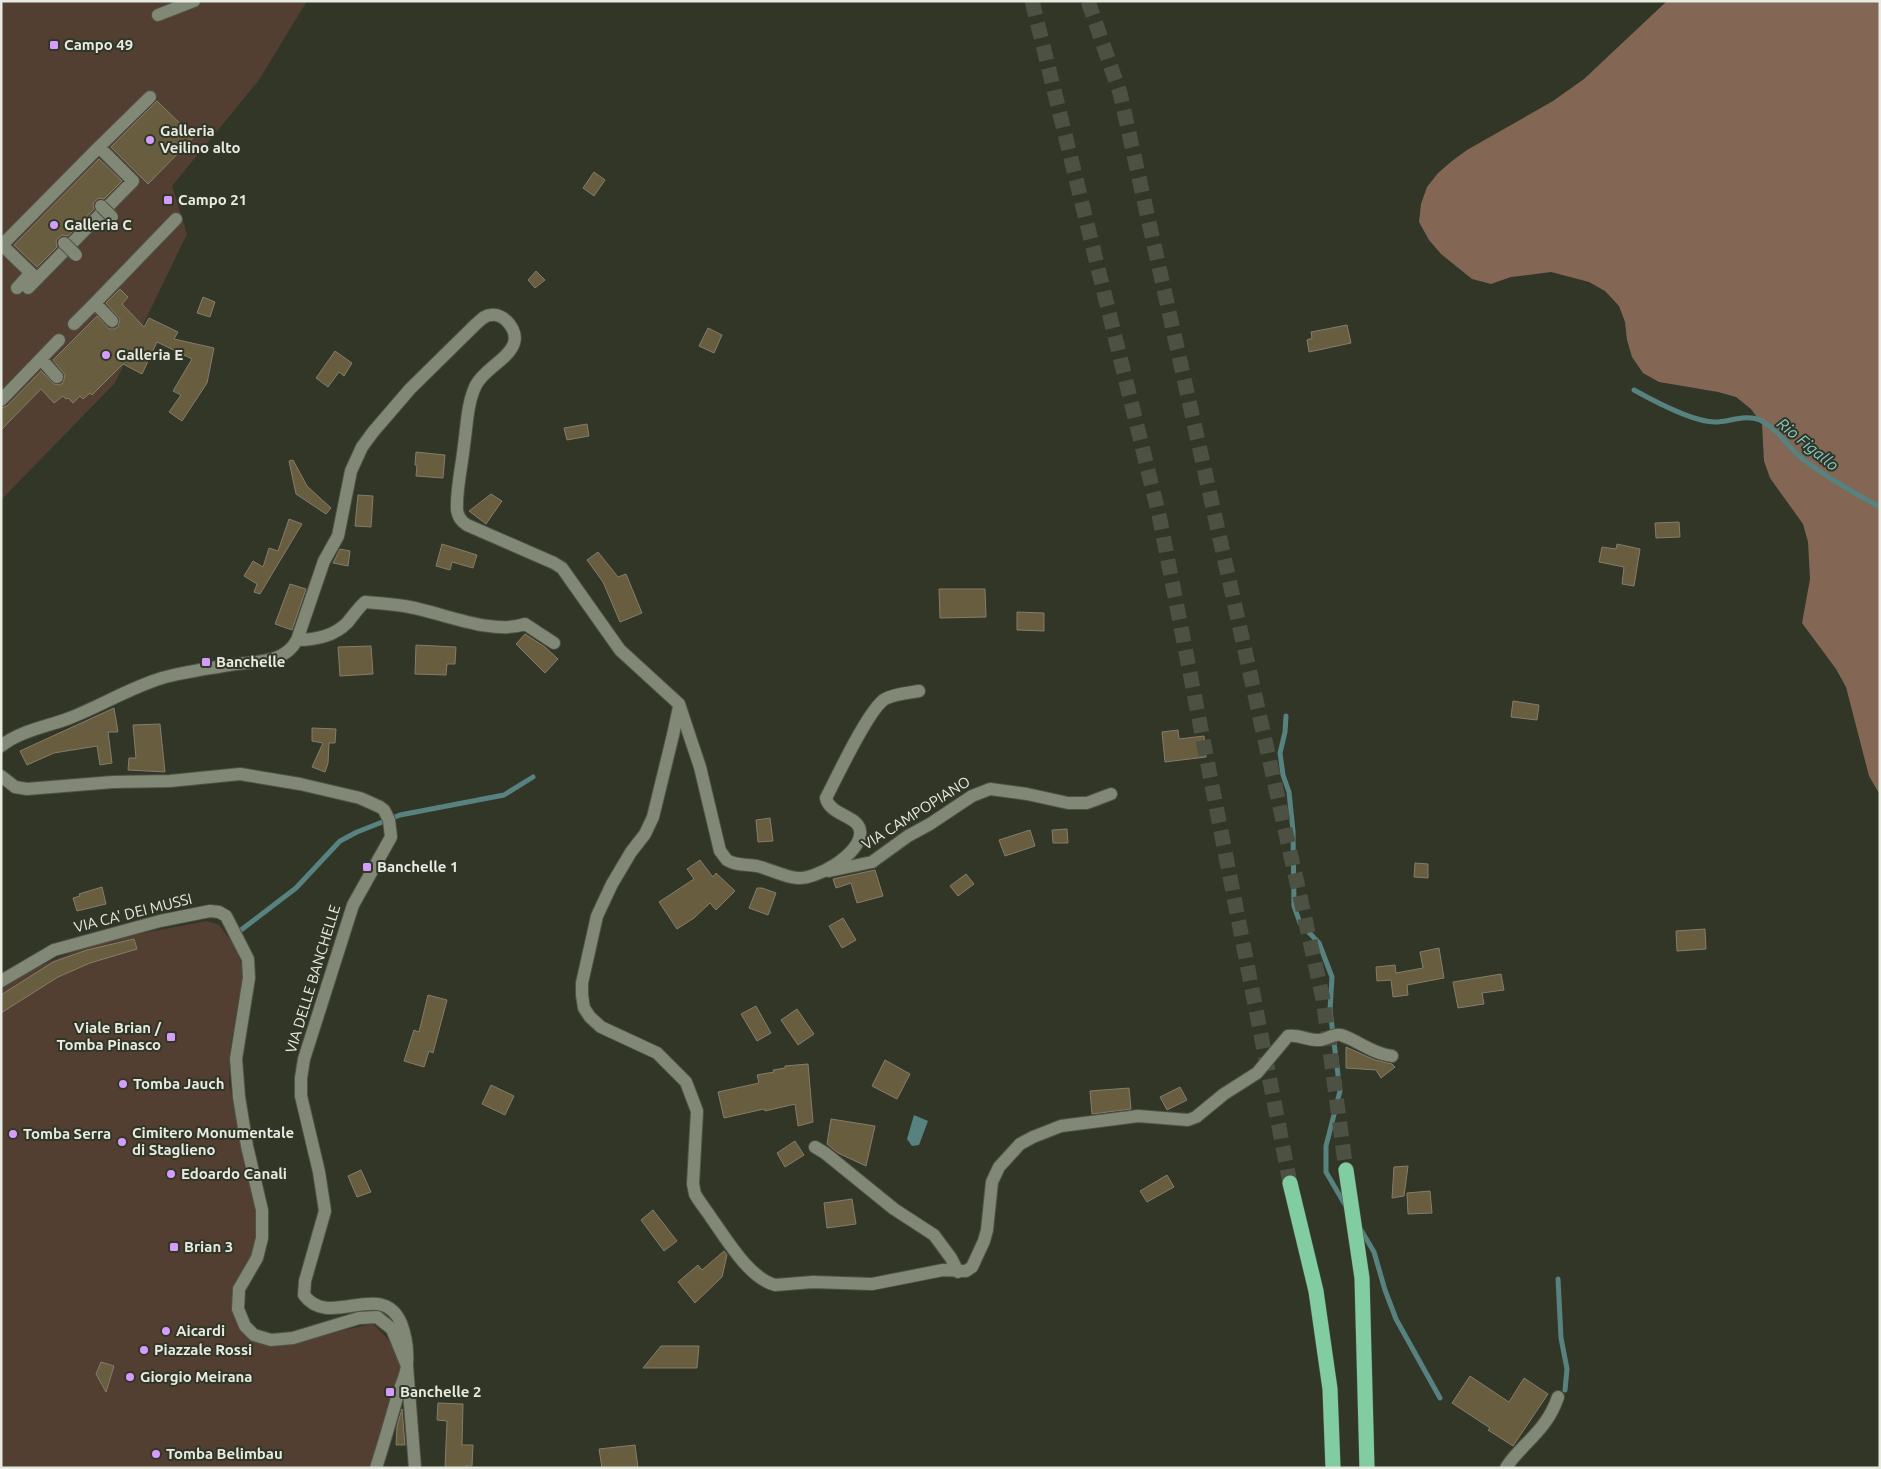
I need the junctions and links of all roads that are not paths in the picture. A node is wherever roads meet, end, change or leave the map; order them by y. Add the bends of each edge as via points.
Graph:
1 (194, 1) edge
2 (158, 15) dead end
3 (150, 97) dead end
4 (99, 146) junction
5 (101, 206) dead end
6 (112, 217) dead end
7 (176, 219) dead end
8 (64, 243) dead end
9 (76, 255) dead end
10 (95, 304) junction
11 (112, 321) dead end
12 (74, 324) dead end
13 (60, 340) dead end
14 (41, 359) junction
15 (57, 377) dead end
16 (1, 400) edge
17 (297, 640) junction
18 (554, 643) dead end
19 (919, 691) dead end
20 (679, 704) junction
21 (1, 746) edge
22 (1, 776) edge
23 (1111, 794) dead end
24 (824, 872) junction
25 (1, 981) edge
26 (1392, 1056) dead end
27 (815, 1147) dead end
28 (1346, 1170) tunnel mouth
29 (1290, 1183) tunnel mouth
30 (958, 1272) junction
31 (407, 1366) junction
32 (1558, 1397) dead end
33 (376, 1468) edge
34 (415, 1468) edge
35 (1333, 1468) edge
36 (1367, 1468) edge
37 (1506, 1468) edge

1 - 2 street
3 - 4 street
4 - 4 street via 2,246 28,285 133,181
5 - 6 street, bridge
7 - 10 street
8 - 9 street, bridge
10 - 11 street
10 - 12 street
13 - 14 street
14 - 15 street
14 - 16 street
17 - 18 street via 315,640 339,629 366,602 405,606 476,624 515,627 525,624
17 - 20 street via 324,561 338,536 351,471 362,447 410,389 475,325 492,314 507,321 515,342 475,386 468,411 457,511 459,517 467,526 562,568 620,650
17 - 21 street via 280,657 162,678 68,719 22,734
19 - 24 street, VIA CAMPOPIANO via 880,702 844,763 826,798 831,809 857,824 860,836 854,848
20 - 24 street, VIA CAMPOPIANO via 700,767 720,851 727,860 798,878
20 - 30 street via 653,816 612,884 597,916 582,983 584,1008 601,1027 657,1053 686,1082 697,1111 695,1194 742,1260 763,1280 775,1286 813,1282 872,1284 942,1270
22 - 31 street, VIA DELLE BANCHELLE via 15,787 26,789 240,774 360,798 384,810 390,820 391,836 353,905 304,1059 301,1096 320,1172 325,1212 304,1295 309,1302 322,1308 375,1303 386,1306 398,1317 406,1335
23 - 24 street, VIA CAMPOPIANO via 1087,803 1068,803 990,788 908,836 872,862
25 - 31 street, VIA CA' DEI MUSSI via 54,950 210,911 226,916 248,959 249,978 236,1059 238,1097 262,1210 262,1238 256,1258 239,1289 238,1309 245,1326 254,1335 271,1340 293,1338 359,1318 377,1317 392,1329
26 - 30 street via 1376,1053 1342,1035 1316,1041 1291,1036 1257,1072 1188,1120 1138,1116 1060,1126 1033,1137 1020,1144 998,1167 992,1182 987,1230 980,1252 970,1269
27 - 30 street via 894,1209 934,1235
28 - 36 highway via 1362,1278
29 - 35 highway via 1316,1291 1330,1389
31 - 33 street, VIA DELLE BANCHELLE
31 - 34 street
32 - 37 street via 1543,1427

